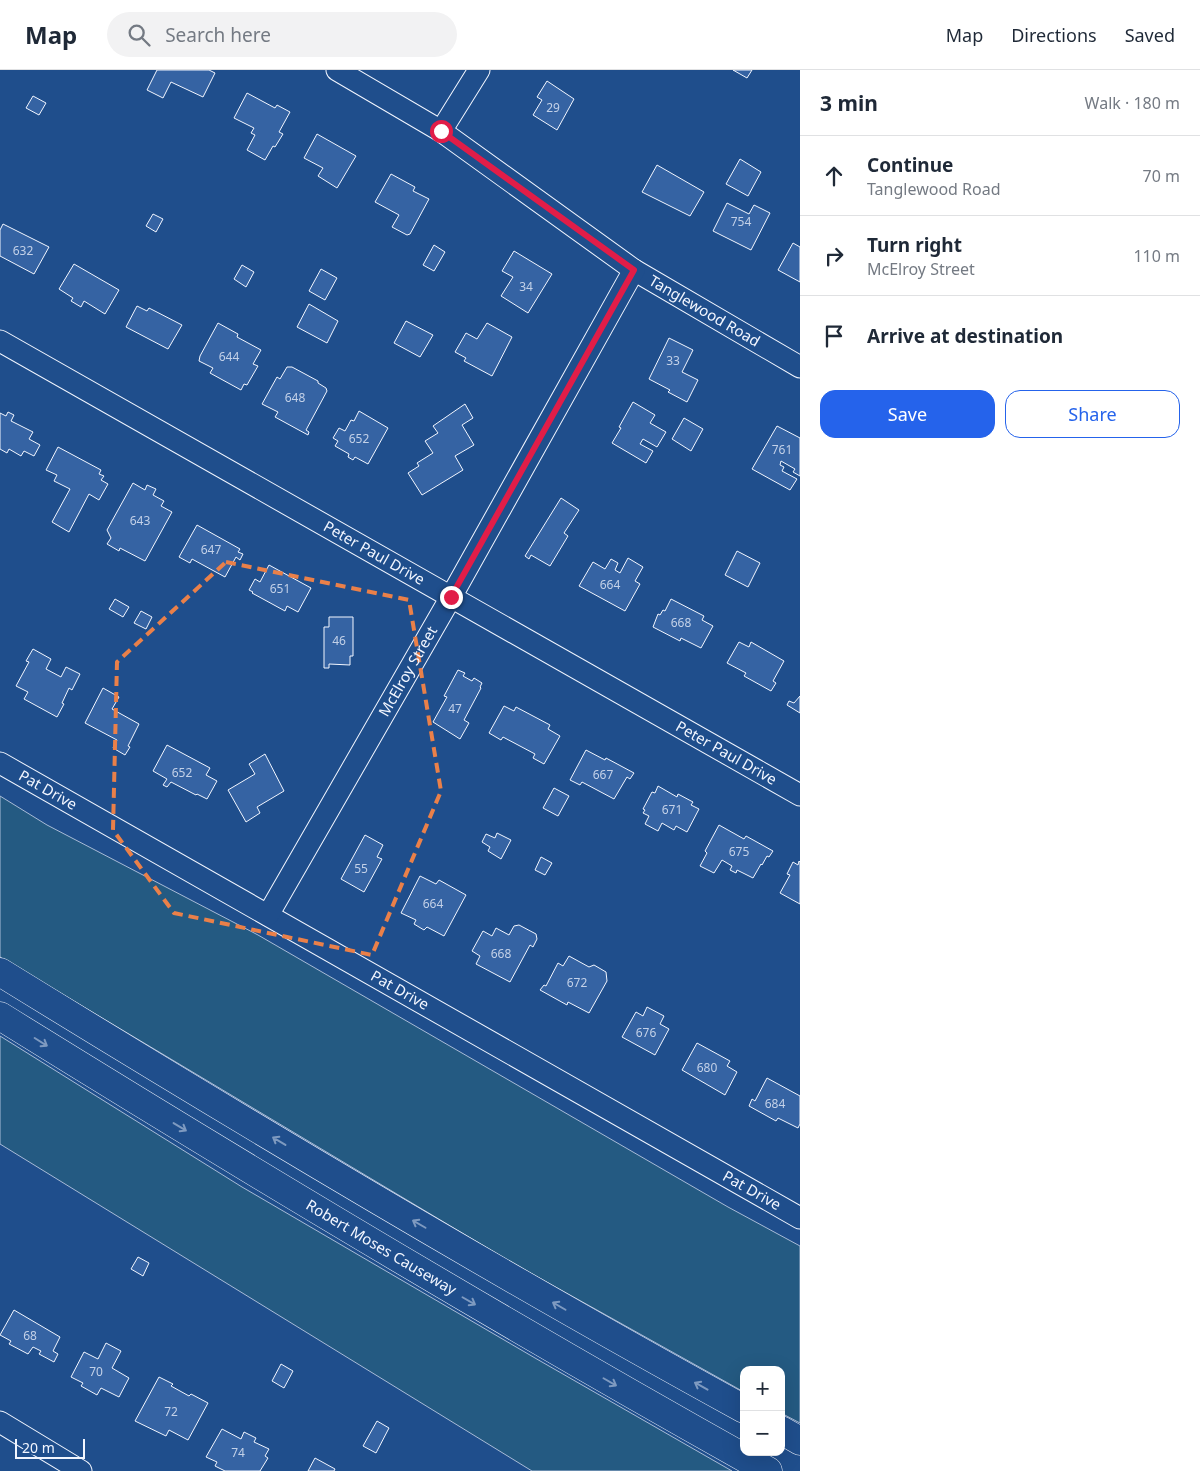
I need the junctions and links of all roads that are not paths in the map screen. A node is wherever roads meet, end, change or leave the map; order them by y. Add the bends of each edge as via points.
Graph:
1 (337, 70) edge
2 (479, 70) edge
3 (441, 131) junction
4 (634, 270) junction
5 (0, 341) edge
6 (800, 367) edge
7 (451, 597) junction
8 (0, 763) edge
9 (800, 795) edge
10 (268, 915) junction
11 (0, 972) edge
12 (0, 1016) edge
13 (800, 1218) edge
14 (740, 1407) edge
15 (0, 1422) edge
16 (785, 1432) edge
17 (800, 1440) edge
18 (81, 1471) edge
19 (768, 1471) edge

1 - 3 street, Tanglewood Road
2 - 3 street
3 - 4 street, Tanglewood Road
4 - 6 street, Tanglewood Road
4 - 7 street, McElroy Street
5 - 7 street, Peter Paul Drive
7 - 9 street, Peter Paul Drive
7 - 10 street, McElroy Street
8 - 10 street, Pat Drive
10 - 13 street, Pat Drive
14 -> 11 highway via 375,1198
12 -> 19 highway, Robert Moses Causeway via 417,1270
15 - 18 street
16 - 17 highway

